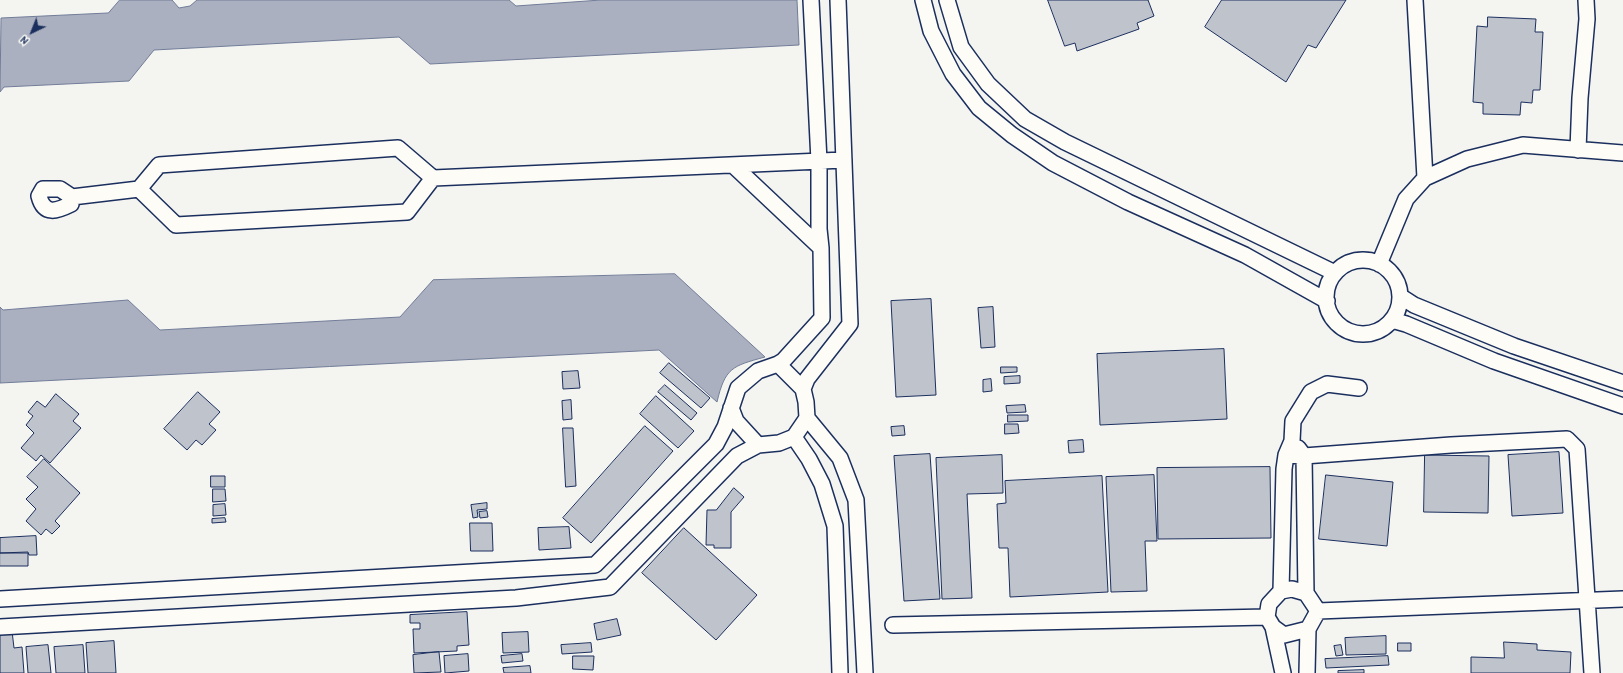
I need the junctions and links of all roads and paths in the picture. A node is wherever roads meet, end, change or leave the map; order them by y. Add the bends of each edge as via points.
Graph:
1 (811, 0) edge
2 (838, 0) edge
3 (924, 0) edge
4 (947, 0) edge
5 (1415, 0) edge
6 (1586, 0) edge
7 (1578, 150) junction
8 (1623, 153) edge
9 (844, 160) junction
10 (819, 161) junction
11 (734, 166) junction
12 (433, 178) junction
13 (1425, 178) junction
14 (139, 189) junction
15 (72, 197) dead end
16 (821, 248) junction
17 (1380, 264) junction
18 (1335, 273) junction
19 (1400, 296) junction
20 (1327, 301) junction
21 (1392, 320) junction
22 (778, 364) junction
23 (1623, 383) edge
24 (1359, 388) dead end
25 (803, 389) junction
26 (1623, 406) edge
27 (731, 408) junction
28 (806, 418) junction
29 (794, 437) junction
30 (1292, 441) junction
31 (758, 445) junction
32 (1286, 455) junction
33 (1304, 456) junction
34 (1281, 591) junction
35 (1306, 593) junction
36 (0, 598) edge
37 (1623, 599) edge
38 (1586, 601) junction
39 (1318, 611) junction
40 (1270, 622) junction
41 (893, 625) dead end
42 (0, 627) edge
43 (1308, 629) junction
44 (840, 673) edge
45 (865, 673) edge
46 (1283, 673) edge
47 (1307, 673) edge
48 (1592, 673) edge

1 - 10 street
2 - 9 street
3 - 20 street via 932,31 953,74 979,108 1012,135 1053,162 1128,202 1245,254
4 - 18 street via 961,47 988,84 1025,119 1065,142
5 - 13 street
6 - 7 street via 1587,19
7 - 8 street
7 - 13 street via 1523,146 1467,158
9 - 10 street
9 - 25 street via 850,324 807,379
10 - 11 street
10 - 16 street
11 - 12 street
11 - 16 street
12 - 14 street via 398,148 159,165
12 - 14 street via 407,212 176,225
13 - 17 street via 1406,199
14 - 15 street
16 - 22 street via 822,318
17 - 18 street via 1368,260 1355,261 1344,265
17 - 19 street via 1394,277
18 - 20 street via 1329,282
19 - 21 street
19 - 23 street via 1414,305 1514,346
20 - 21 street via 1330,313 1337,323 1353,332 1371,333 1383,328
21 - 26 street via 1494,362
22 - 25 street
22 - 27 street via 758,371 738,388
24 - 30 street via 1327,384 1311,392 1293,421
25 - 28 street
27 - 31 street via 736,421
27 - 36 street via 716,444 595,565
28 - 29 street
28 - 45 street via 840,458 856,500
29 - 31 street via 780,443
29 - 44 street via 822,484 835,526
30 - 32 street
30 - 33 street
31 - 42 street via 737,456 610,587 516,598
32 - 33 street
32 - 34 street
33 - 35 street
33 - 38 street via 1567,439 1577,448
34 - 35 street via 1292,589
34 - 40 street via 1269,604
35 - 39 street
37 - 38 street
38 - 39 street
38 - 48 street
39 - 43 street
40 - 41 street
40 - 43 street via 1284,634
40 - 46 street
43 - 47 street

